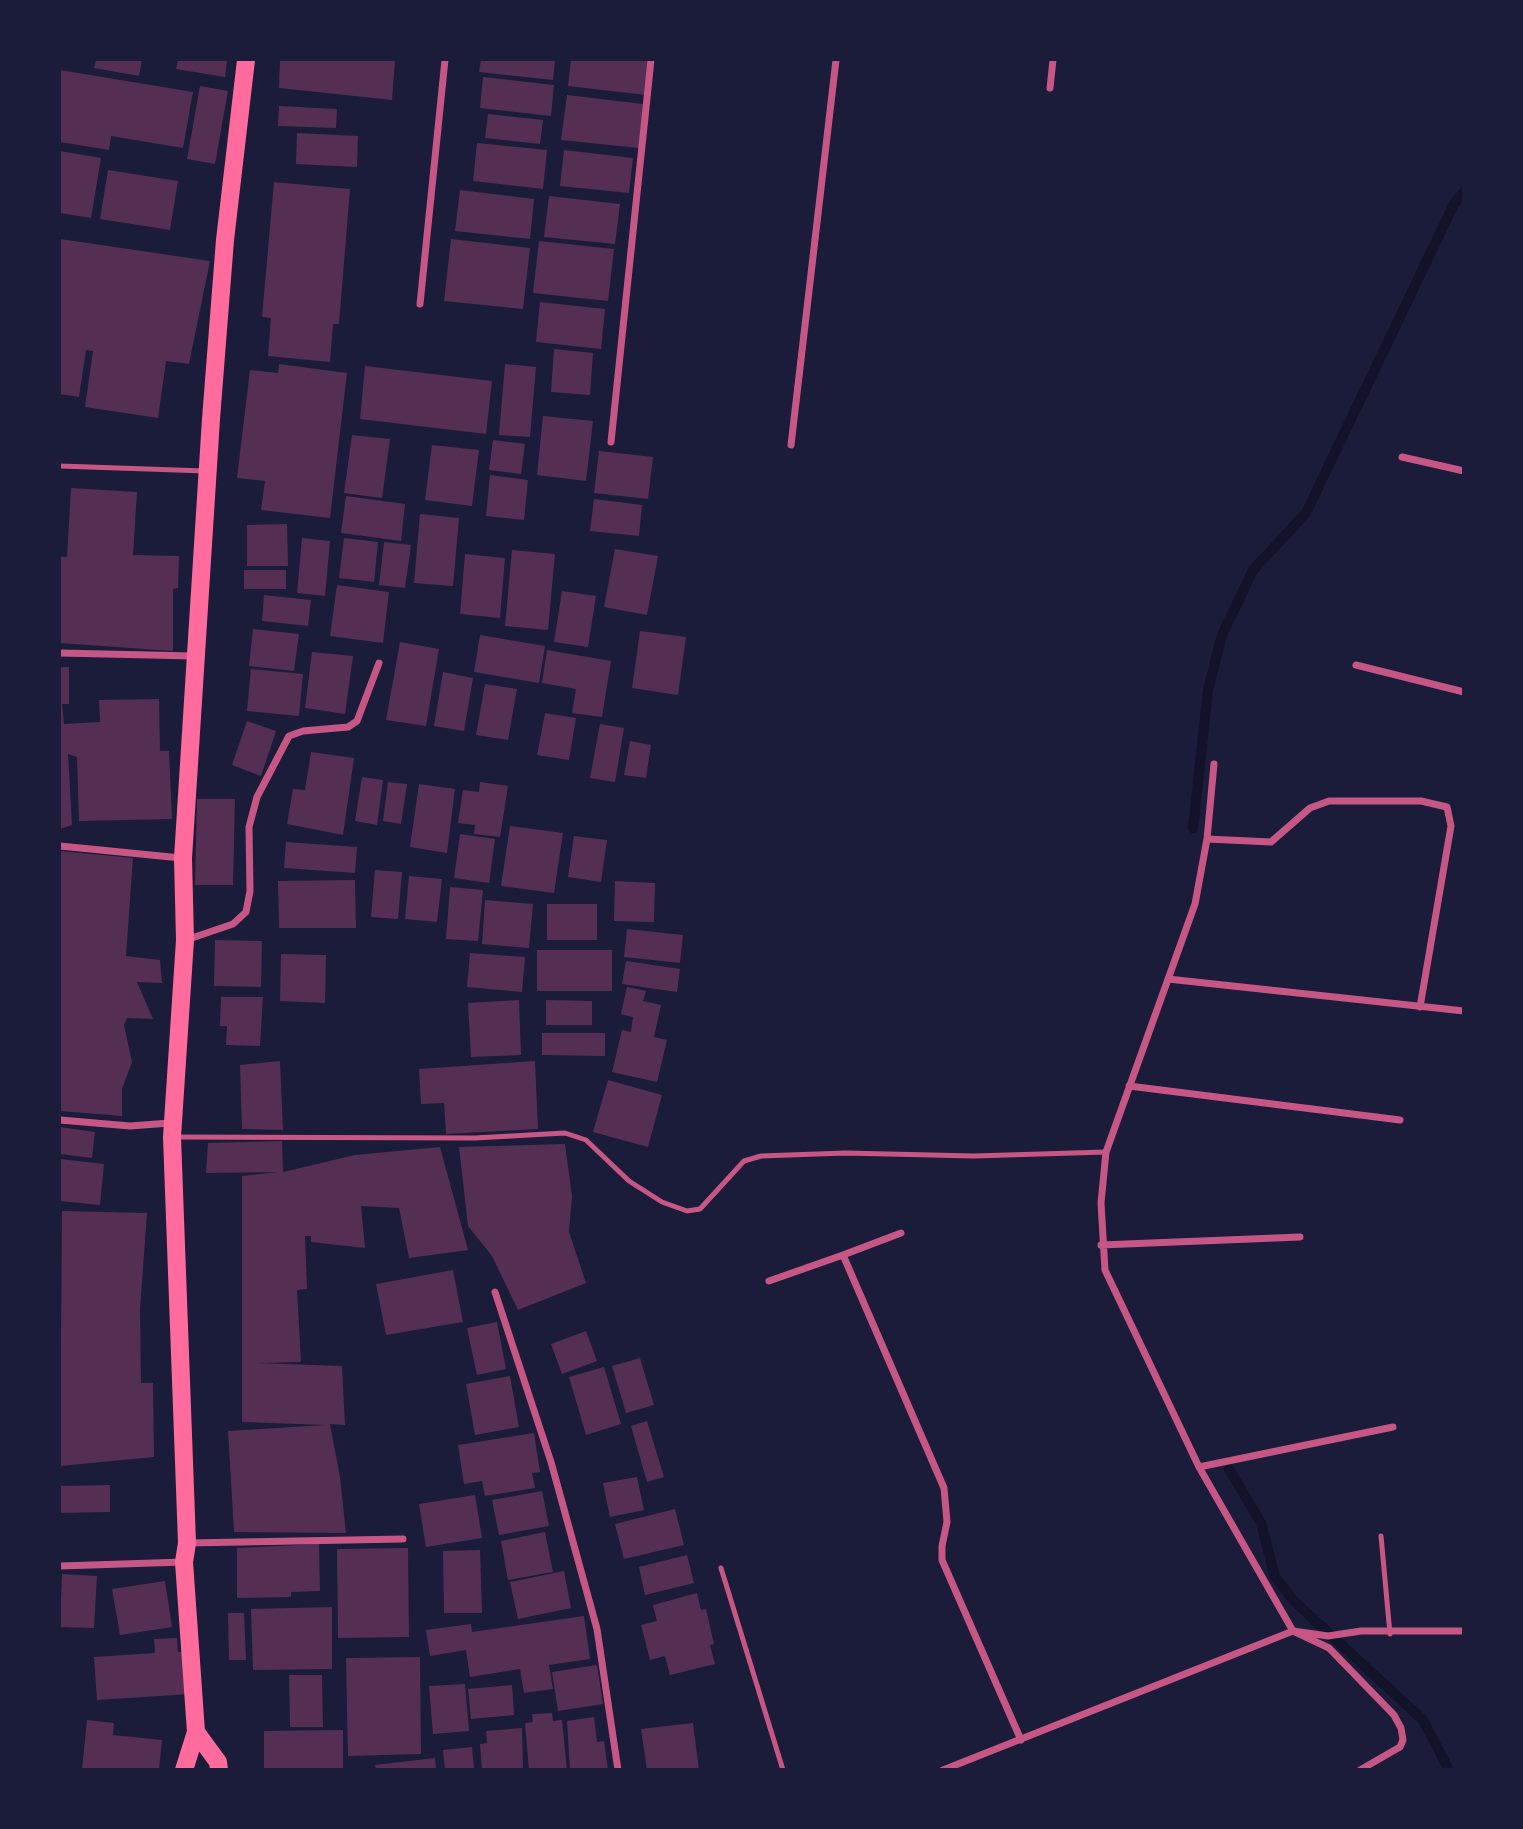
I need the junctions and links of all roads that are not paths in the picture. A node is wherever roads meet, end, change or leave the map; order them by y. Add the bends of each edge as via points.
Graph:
1 (246, 60) edge
2 (446, 60) edge
3 (651, 60) edge
4 (836, 60) edge
5 (1053, 60) edge
6 (1050, 89) dead end
7 (420, 304) dead end
8 (611, 442) dead end
9 (791, 445) dead end
10 (1402, 457) dead end
11 (60, 466) edge
12 (208, 471) junction
13 (1464, 471) edge
14 (60, 653) edge
15 (194, 656) junction
16 (379, 663) dead end
17 (1356, 666) dead end
18 (1464, 692) edge
19 (1214, 764) dead end
20 (1207, 839) junction
21 (60, 846) edge
22 (183, 858) junction
23 (185, 940) junction
24 (1168, 979) junction
25 (1420, 1007) junction
26 (1464, 1011) edge
27 (1129, 1086) junction
28 (60, 1119) edge
29 (1400, 1120) dead end
30 (172, 1130) junction
31 (1106, 1152) junction
32 (901, 1233) dead end
33 (1300, 1237) dead end
34 (1101, 1245) junction
35 (843, 1255) junction
36 (769, 1281) dead end
37 (495, 1292) dead end
38 (1393, 1427) dead end
39 (1199, 1467) junction
40 (1381, 1536) dead end
41 (403, 1539) dead end
42 (187, 1543) junction
43 (184, 1562) junction
44 (60, 1566) edge
45 (721, 1568) dead end
46 (1293, 1631) junction
47 (1464, 1631) edge
48 (1390, 1634) junction
49 (196, 1732) junction
50 (1021, 1741) junction
51 (184, 1769) edge
52 (219, 1769) edge
53 (618, 1769) edge
54 (783, 1769) edge
55 (943, 1769) edge
56 (1360, 1769) edge

1 - 12 main road via 225,240
2 - 7 street
3 - 8 street
4 - 9 street
5 - 6 street
10 - 13 street
11 - 12 lane
12 - 15 main road
14 - 15 street
15 - 22 main road
16 - 23 street via 357,721 348,727 289,736 257,797 249,827 246,912 233,924
17 - 18 street
19 - 20 street
20 - 24 street via 1195,904
20 - 25 street via 1271,842 1310,808 1329,801 1421,802 1447,807 1451,826
21 - 22 street
22 - 23 main road
23 - 30 main road
24 - 25 street
24 - 27 street
25 - 26 street
27 - 29 street
27 - 31 street
28 - 30 street
30 - 31 lane via 475,1138 565,1133 586,1140 629,1181 687,1211 700,1209 744,1161 761,1156
30 - 42 main road
31 - 34 street
32 - 35 street
33 - 34 street
34 - 39 street via 1111,1287
35 - 36 street
35 - 50 street via 944,1488 947,1522 942,1560
37 - 53 street via 551,1462 597,1629
38 - 39 street
39 - 46 street
40 - 48 lane
41 - 42 street
42 - 43 main road
43 - 44 street
43 - 49 main road
45 - 54 lane
46 - 48 street via 1328,1636 1361,1631
46 - 50 street
46 - 56 street via 1329,1648 1401,1728 1400,1747
47 - 48 street
49 - 51 main road
49 - 52 main road
50 - 55 street

